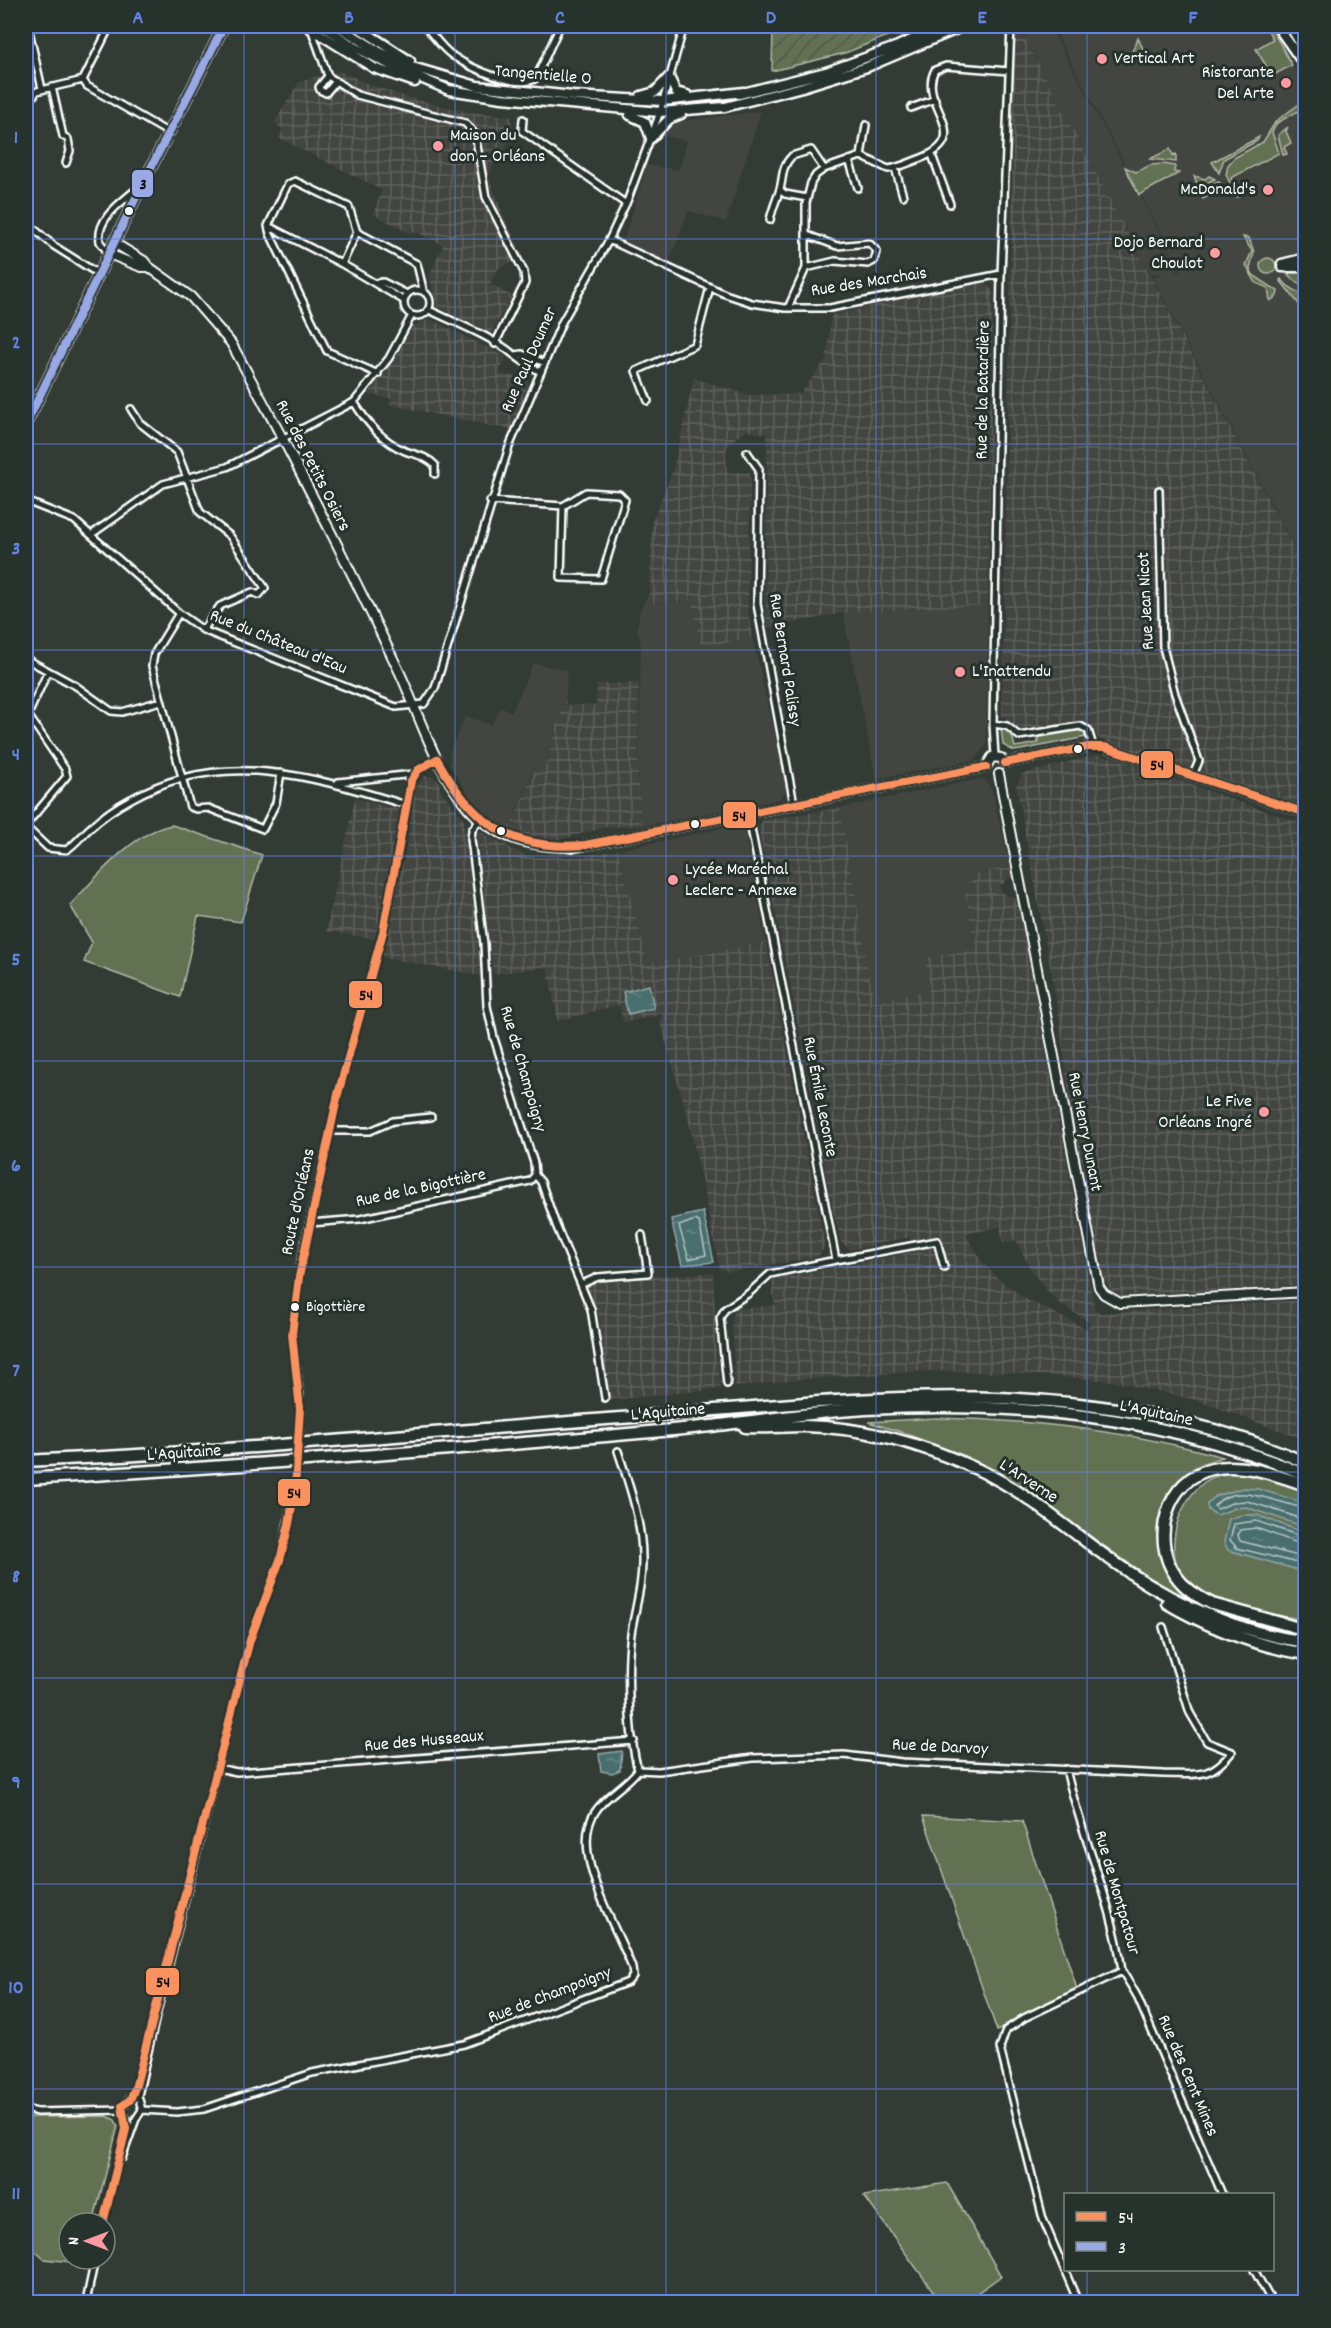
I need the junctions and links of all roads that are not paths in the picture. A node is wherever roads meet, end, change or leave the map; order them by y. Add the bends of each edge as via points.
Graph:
1 (28, 26) edge
2 (109, 26) edge
3 (224, 26) edge
4 (309, 26) edge
5 (323, 26) edge
6 (339, 26) edge
7 (356, 26) edge
8 (425, 26) edge
9 (560, 26) edge
10 (684, 26) edge
11 (943, 26) edge
12 (964, 26) edge
13 (1011, 26) edge
14 (1277, 26) edge
15 (1282, 26) edge
16 (1290, 26) edge
17 (1304, 60) edge
18 (1009, 71) junction
19 (328, 76) junction
20 (669, 77) junction
21 (442, 78) junction
22 (83, 80) junction
23 (336, 81) junction
24 (52, 87) junction
25 (42, 89) junction
26 (449, 90) junction
27 (744, 92) junction
28 (624, 99) junction
29 (935, 99) junction
30 (663, 101) junction
31 (571, 105) junction
32 (26, 106) edge
33 (599, 108) junction
34 (911, 108) dead end
35 (708, 110) junction
36 (660, 112) junction
37 (523, 119) dead end
38 (866, 125) dead end
39 (169, 133) junction
40 (651, 138) junction
41 (932, 154) junction
42 (861, 156) junction
43 (849, 160) junction
44 (66, 163) dead end
45 (824, 168) junction
46 (895, 168) junction
47 (143, 183) junction
48 (858, 188) dead end
49 (780, 190) junction
50 (903, 196) dead end
51 (807, 198) junction
52 (626, 204) junction
53 (950, 204) dead end
54 (770, 220) dead end
55 (26, 222) edge
56 (268, 226) junction
57 (357, 232) junction
58 (807, 236) junction
59 (609, 240) junction
60 (114, 243) junction
61 (109, 254) junction
62 (1305, 258) edge
63 (342, 264) junction
64 (1305, 265) edge
65 (149, 267) junction
66 (806, 268) junction
67 (1001, 274) junction
68 (100, 275) junction
69 (376, 283) junction
70 (710, 287) junction
71 (423, 289) junction
72 (407, 294) junction
73 (403, 300) junction
74 (788, 308) junction
75 (429, 310) junction
76 (411, 316) junction
77 (495, 344) junction
78 (515, 355) junction
79 (545, 363) junction
80 (541, 372) junction
81 (378, 374) junction
82 (648, 401) dead end
83 (354, 402) junction
84 (131, 409) dead end
85 (26, 424) edge
86 (282, 440) junction
87 (747, 452) dead end
88 (435, 474) dead end
89 (186, 477) junction
90 (1159, 490) dead end
91 (26, 501) edge
92 (490, 501) junction
93 (563, 506) junction
94 (92, 534) junction
95 (256, 578) junction
96 (252, 592) junction
97 (179, 612) junction
98 (203, 630) junction
99 (26, 659) edge
100 (48, 671) junction
101 (161, 701) junction
102 (414, 706) junction
103 (993, 724) junction
104 (1093, 746) junction
105 (995, 756) junction
106 (437, 759) junction
107 (1005, 763) junction
108 (986, 767) junction
109 (281, 773) junction
110 (414, 774) junction
111 (999, 774) junction
112 (1193, 775) junction
113 (181, 778) junction
114 (336, 783) junction
115 (795, 804) junction
116 (406, 805) junction
117 (748, 813) junction
118 (1305, 813) edge
119 (480, 819) junction
120 (26, 826) edge
121 (431, 1117) dead end
122 (330, 1131) junction
123 (535, 1175) junction
124 (310, 1223) junction
125 (642, 1234) dead end
126 (836, 1260) junction
127 (944, 1267) dead end
128 (582, 1284) junction
129 (1305, 1292) edge
130 (727, 1384) dead end
131 (605, 1398) dead end
132 (708, 1427) junction
133 (618, 1451) dead end
134 (1277, 1451) junction
135 (1305, 1459) edge
136 (26, 1461) edge
137 (1305, 1463) edge
138 (1305, 1475) edge
139 (26, 1479) edge
140 (1305, 1485) edge
141 (1093, 1547) junction
142 (1163, 1627) dead end
143 (1305, 1629) edge
144 (1305, 1642) edge
145 (1305, 1654) edge
146 (634, 1741) junction
147 (218, 1768) junction
148 (1066, 1768) junction
149 (638, 1770) junction
150 (1122, 1971) junction
151 (157, 2012) junction
152 (130, 2100) junction
153 (138, 2102) junction
154 (26, 2109) edge
155 (122, 2110) junction
156 (142, 2110) junction
157 (126, 2118) junction
158 (136, 2119) junction
159 (117, 2169) junction
160 (1221, 2193) edge
161 (107, 2211) edge
162 (1064, 2270) edge
163 (92, 2271) edge
164 (1065, 2271) edge
165 (1255, 2271) edge
166 (86, 2302) edge
167 (1078, 2302) edge
168 (1272, 2302) edge

1 - 25 street
2 - 22 street
3 - 39 main road
4 - 19 street
4 - 26 main road via 374,68
5 - 26 main road, Tangentielle O via 414,77
6 - 21 main road, Tangentielle O via 395,59
7 - 21 main road
8 - 9 street via 460,60 497,77 526,82 536,78
10 - 20 street, Rue Paul Doumer
11 - 27 main road via 826,72
12 - 35 main road via 867,67
13 - 18 street, Rue de la Batardière
14 - 17 main road
15 - 17 street
16 - 17 main road
18 - 29 street via 946,66 935,70 930,79
18 - 67 street, Rue de la Batardière
19 - 23 street
19 - 23 street via 321,90 326,93
20 - 27 main road via 681,96
20 - 28 main road via 649,95
20 - 30 street, Rue Paul Doumer
21 - 28 main road, Tangentielle O via 503,90
22 - 24 street
22 - 39 street via 87,86
23 - 77 street via 357,95 465,123 475,134 486,196 524,272 525,283
24 - 25 street
24 - 44 street via 63,136 68,139
25 - 32 street via 32,95
26 - 31 main road, Tangentielle O
27 - 30 main road, Tangentielle O
27 - 36 main road via 728,98 666,105
28 - 30 main road, Tangentielle O
29 - 34 street
29 - 41 street via 946,134 943,145
30 - 33 main road via 648,108
30 - 36 street, Rue Paul Doumer
31 - 33 main road, Tangentielle O
31 - 40 main road via 640,117
33 - 36 main road, Tangentielle O
35 - 36 main road, Tangentielle O
35 - 40 main road via 674,116
36 - 40 street, Rue Paul Doumer
37 - 52 street via 522,131
38 - 42 street
39 - 47 main road
40 - 52 street, Rue Paul Doumer
41 - 46 street
41 - 53 street
42 - 43 street
42 - 46 street via 879,167
43 - 45 street
43 - 48 street
45 - 49 street via 812,150 792,156 783,171
45 - 51 street via 811,183
46 - 50 street
47 - 60 main road
47 - 61 street via 101,226 100,242
49 - 51 street
49 - 54 street
51 - 58 street
52 - 59 street, Rue Paul Doumer
55 - 68 street via 54,246
56 - 57 street via 288,184 295,181 349,207
56 - 63 street
56 - 81 street via 327,351
57 - 63 street
57 - 71 street via 417,264
58 - 66 street
58 - 66 street via 837,246 869,243 877,251 874,261 868,264 835,261
59 - 70 street, Rue des Marchais
59 - 79 street, Rue Paul Doumer via 577,294
60 - 61 main road
60 - 65 street, Rue des Petits Osiers
61 - 65 street, Rue des Petits Osiers
61 - 68 main road
62 - 64 main road via 1282,266
63 - 69 street
65 - 86 street, Rue des Petits Osiers via 191,297 224,334
66 - 74 street
67 - 74 street, Rue des Marchais via 830,308
67 - 103 street, Rue de la Batardière
68 - 85 main road
69 - 72 street via 383,282
69 - 73 street
70 - 74 street, Rue des Marchais via 752,303
70 - 82 street via 695,345 636,371
71 - 72 street
71 - 75 street
72 - 73 street
73 - 76 street
75 - 76 street
75 - 77 street
76 - 81 street
77 - 78 street
78 - 79 street
78 - 80 street
79 - 80 street, Rue Paul Doumer
80 - 92 street, Rue Paul Doumer via 508,447
81 - 83 street
83 - 86 street
83 - 88 street via 377,433 428,459 435,465
84 - 89 street via 140,423 177,452
86 - 89 street via 227,467
86 - 102 street, Rue des Petits Osiers
87 - 115 street, Rue Bernard Palissy via 759,469 757,604
89 - 94 street via 164,484
89 - 95 street via 200,512 242,550
90 - 112 street, Rue Jean Nicot via 1162,647 1199,761
91 - 94 street, Rue du Château d'Eau via 74,520
92 - 93 street
92 - 102 street, Rue Paul Doumer via 435,688 428,700
93 - 93 street via 561,578 601,579 625,500 619,494 586,492
94 - 97 street, Rue du Château d'Eau
95 - 96 street
95 - 96 street via 265,588 259,595
96 - 98 street via 220,606
97 - 98 street, Rue du Château d'Eau
97 - 101 street via 152,659
98 - 102 street, Rue du Château d'Eau via 396,707
99 - 100 street
100 - 101 street via 111,711 122,712
100 - 120 street via 28,715 67,776
101 - 113 street
102 - 106 street, Rue des Petits Osiers
103 - 104 street via 1005,725 1019,736 1080,726 1088,730
103 - 105 street, Rue de la Batardière
104 - 107 street
104 - 112 street via 1111,748
105 - 107 street
105 - 108 street via 987,761
106 - 110 street
106 - 119 street, Rue des Petits Osiers via 456,794
107 - 111 street
108 - 111 street
108 - 115 street, Rue des Petits Osiers
109 - 113 street via 234,770
109 - 113 street via 276,803 263,829 207,808 192,808
109 - 114 street
110 - 114 street
110 - 116 street, Route d'Orléans
111 - 129 street, Rue Henry Dunant via 1099,1287 1120,1303
112 - 118 street
113 - 120 street via 119,806 66,850 48,848
114 - 116 street
115 - 117 street, Rue des Petits Osiers
116 - 122 street, Route d'Orléans via 383,932
117 - 119 street, Rue des Petits Osiers via 585,845 556,847 515,839
117 - 126 street, Rue Émile Leconte
119 - 123 street, Rue de Champoigny via 471,839 487,1006
121 - 122 street via 393,1122 369,1131
122 - 124 street, Route d'Orléans
123 - 124 street, Rue de la Bigottière via 527,1182 422,1206 360,1219
123 - 128 street, Rue de Champoigny via 542,1182
124 - 147 street, Route d'Orléans, bridge via 293,1317 293,1351 300,1396 295,1488 285,1539 250,1640
125 - 128 street via 648,1274 598,1277
126 - 127 street via 937,1241
126 - 130 street via 770,1274 725,1309 720,1318
128 - 131 street, Rue de Champoigny via 594,1319
132 - 138 highway, L'Aquitaine via 866,1409 1022,1410 1166,1432 1239,1451
132 - 139 highway, L'Aquitaine via 327,1461
132 - 141 highway, L'Arverne via 824,1428 918,1446 996,1479
133 - 146 street via 642,1550 641,1585 630,1644
134 - 135 highway
134 - 136 highway, L'Aquitaine via 1202,1428 1100,1407 1006,1397 927,1395 814,1401 275,1447
134 - 137 highway, L'Aquitaine
140 - 143 highway via 1240,1467 1201,1472 1182,1485 1170,1503 1162,1539 1169,1566 1198,1597
141 - 144 highway, L'Arverne via 1160,1592 1205,1614 1245,1629
141 - 145 highway via 1130,1581 1188,1615 1254,1642
142 - 148 street, Rue de Darvoy via 1190,1713 1207,1742 1232,1752 1218,1769 1199,1774
146 - 147 street, Rue des Husseaux via 237,1772
146 - 149 street
147 - 151 street, Route d'Orléans
148 - 149 street, Rue de Darvoy via 903,1762 844,1755 753,1758 659,1771
148 - 150 street, Rue de Montpatour via 1118,1945
149 - 156 street, Rue de Champoigny via 598,1808 590,1820 588,1837 595,1881 632,1968 633,1976 628,1982 464,2044 312,2073 194,2111
150 - 160 street, Rue des Cent Mines via 1136,1994
150 - 162 street, Rue de Montpatour via 1024,2018 1006,2030 1001,2039 1001,2056 1042,2219
151 - 152 street
151 - 153 street
152 - 153 street
152 - 155 street
153 - 156 street
154 - 155 street
155 - 157 street
156 - 158 street
157 - 158 street
157 - 159 street
158 - 159 street
159 - 161 street
163 - 166 street
164 - 167 street, Rue de Montpatour
165 - 168 street

